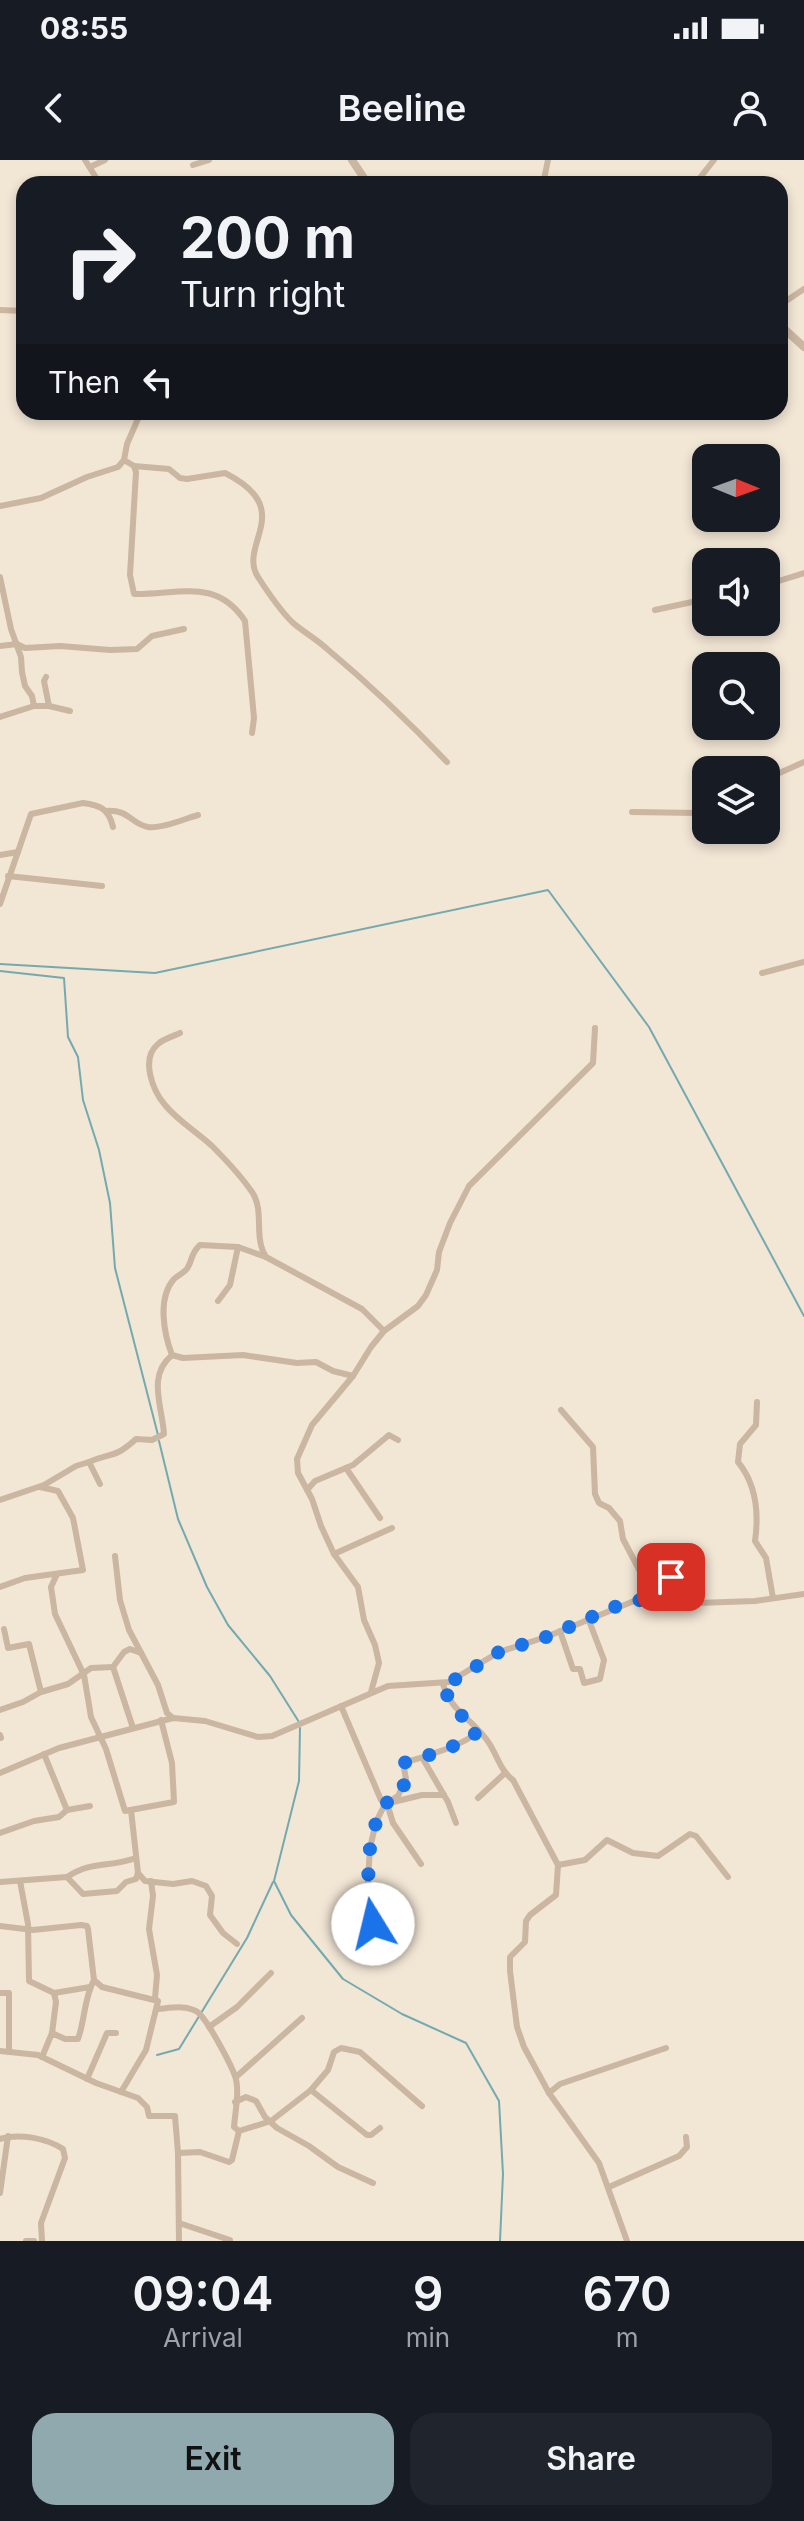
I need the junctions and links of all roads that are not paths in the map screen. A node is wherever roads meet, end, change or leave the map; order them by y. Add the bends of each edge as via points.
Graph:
1 (85, 160) edge
2 (105, 160) edge
3 (209, 160) edge
4 (714, 160) edge
5 (193, 165) dead end
6 (90, 167) junction
7 (95, 176) edge
8 (701, 176) edge
9 (788, 332) edge
10 (804, 347) edge
11 (138, 420) edge
12 (124, 460) junction
13 (134, 466) junction
14 (0, 506) edge
15 (804, 573) edge
16 (0, 577) edge
17 (780, 581) edge
18 (692, 602) edge
19 (655, 610) dead end
20 (184, 629) dead end
21 (17, 644) junction
22 (0, 646) edge
23 (46, 677) dead end
24 (34, 706) junction
25 (49, 706) junction
26 (70, 711) dead end
27 (0, 717) edge
28 (252, 733) dead end
29 (447, 762) dead end
30 (804, 762) edge
31 (780, 773) edge
32 (106, 811) junction
33 (632, 812) dead end
34 (692, 813) edge
35 (198, 815) dead end
36 (113, 827) dead end
37 (18, 852) junction
38 (0, 855) edge
39 (8, 876) junction
40 (102, 886) dead end
41 (0, 904) edge
42 (804, 962) edge
43 (762, 973) dead end
44 (595, 1028) dead end
45 (180, 1033) dead end
46 (238, 1247) junction
47 (266, 1257) junction
48 (218, 1301) dead end
49 (384, 1331) junction
50 (172, 1355) junction
51 (353, 1376) junction
52 (757, 1402) dead end
53 (561, 1410) dead end
54 (398, 1440) dead end
55 (89, 1462) junction
56 (346, 1468) junction
57 (100, 1484) dead end
58 (40, 1487) junction
59 (307, 1490) junction
60 (0, 1500) edge
61 (380, 1518) dead end
62 (392, 1528) dead end
63 (334, 1554) junction
64 (115, 1556) dead end
65 (685, 1569) dead end
66 (57, 1574) junction
67 (0, 1587) edge
68 (804, 1594) edge
69 (773, 1598) junction
70 (644, 1599) junction
71 (588, 1618) junction
72 (4, 1629) dead end
73 (560, 1631) junction
74 (143, 1653) junction
75 (113, 1667) junction
76 (84, 1675) junction
77 (443, 1684) junction
78 (41, 1692) junction
79 (371, 1692) junction
80 (341, 1706) junction
81 (0, 1710) edge
82 (173, 1718) junction
83 (161, 1720) junction
84 (133, 1728) junction
85 (477, 1731) junction
86 (100, 1736) junction
87 (44, 1754) junction
88 (423, 1759) junction
89 (0, 1773) edge
90 (505, 1773) junction
91 (444, 1795) junction
92 (478, 1798) dead end
93 (387, 1803) junction
94 (90, 1806) dead end
95 (67, 1810) junction
96 (131, 1810) junction
97 (456, 1823) dead end
98 (0, 1833) edge
99 (136, 1858) junction
100 (421, 1864) dead end
101 (558, 1865) junction
102 (138, 1873) junction
103 (67, 1877) junction
104 (728, 1877) dead end
105 (20, 1881) junction
106 (151, 1881) junction
107 (0, 1882) edge
108 (373, 1924) dead end
109 (0, 1926) edge
110 (26, 1930) junction
111 (237, 1944) dead end
112 (271, 1973) dead end
113 (92, 1984) junction
114 (0, 1993) edge
115 (54, 1993) junction
116 (155, 1998) junction
117 (158, 2009) junction
118 (302, 2018) dead end
119 (209, 2027) junction
120 (52, 2033) junction
121 (116, 2033) dead end
122 (666, 2048) dead end
123 (0, 2051) edge
124 (9, 2051) junction
125 (42, 2057) junction
126 (236, 2077) junction
127 (87, 2079) junction
128 (311, 2090) junction
129 (121, 2092) junction
130 (549, 2093) junction
131 (235, 2102) junction
132 (422, 2106) dead end
133 (271, 2121) junction
134 (380, 2128) dead end
135 (239, 2131) junction
136 (8, 2136) junction
137 (686, 2137) dead end
138 (0, 2139) edge
139 (178, 2153) junction
140 (373, 2183) dead end
141 (609, 2187) junction
142 (0, 2193) edge
143 (179, 2223) junction
144 (230, 2240) edge
145 (26, 2241) edge
146 (34, 2241) edge
147 (42, 2241) edge
148 (179, 2241) edge
149 (627, 2241) edge

1 - 6 street
2 - 6 street
3 - 5 street
4 - 8 street
6 - 7 street
9 - 10 street
11 - 12 street
12 - 13 street
12 - 14 street via 41,498
13 - 28 street via 134,594 210,593 238,611 245,621
13 - 29 street via 169,469 187,479 225,473 254,494 261,503 262,529 254,554 255,575 290,621 384,699
15 - 17 street
16 - 21 street
18 - 19 street
20 - 21 street via 152,636 137,649
21 - 22 street
21 - 24 street
23 - 25 street
24 - 25 street
24 - 27 street
25 - 26 street
30 - 31 street
32 - 35 street via 123,812 151,827
32 - 36 street
32 - 37 street via 83,803 35,811
33 - 34 street
37 - 38 street
37 - 39 street
39 - 40 street
39 - 41 street
42 - 43 street
44 - 49 street via 593,1063 469,1186 450,1223 426,1295
45 - 47 street via 158,1044 150,1057 153,1081 164,1104 229,1163 253,1193 258,1238
46 - 47 street
46 - 48 street via 230,1285
46 - 50 street via 200,1245 188,1268 173,1280 164,1316
47 - 49 street via 362,1309
49 - 51 street
50 - 51 street via 316,1362
50 - 55 street via 157,1376 164,1434 136,1439 112,1457
51 - 59 street via 312,1425 297,1459
52 - 69 street via 756,1425 740,1444 738,1462 753,1486 755,1541 766,1558
53 - 70 street via 593,1447 595,1494 620,1521 623,1539 644,1579
54 - 56 street via 389,1435
55 - 57 street
55 - 58 street
56 - 59 street
56 - 61 street
58 - 60 street
58 - 66 street via 55,1489 73,1518 83,1567 81,1572
59 - 63 street
62 - 63 street
63 - 79 street via 358,1587 375,1645 379,1663
64 - 74 street via 120,1600
65 - 70 street
66 - 67 street
66 - 76 street via 51,1587 55,1614
68 - 69 street
69 - 70 street via 697,1603
70 - 71 street
71 - 73 street
71 - 73 street via 604,1660 600,1679 584,1683 580,1669 573,1669
72 - 78 street via 8,1648 29,1644
73 - 77 street via 499,1652
74 - 75 street via 130,1649
74 - 82 street
75 - 76 street via 91,1668
75 - 84 street
76 - 78 street
76 - 86 street
77 - 79 street via 404,1684
77 - 85 street
78 - 81 street
79 - 80 street
80 - 82 street via 266,1738
80 - 93 street
82 - 83 street
83 - 84 street
83 - 96 street via 172,1763 174,1802
84 - 86 street
85 - 88 street via 472,1739
85 - 90 street
86 - 87 street
86 - 96 street via 123,1808
87 - 89 street
87 - 95 street
88 - 91 street
88 - 93 street via 403,1763 406,1779 401,1793
90 - 92 street
90 - 101 street
91 - 93 street
91 - 97 street
93 - 100 street via 393,1823
93 - 108 street via 376,1822 367,1871
94 - 95 street
95 - 98 street via 59,1817
96 - 99 street
99 - 102 street
99 - 103 street via 82,1867
101 - 104 street via 585,1860 607,1840 633,1853 658,1856 690,1834
101 - 130 street via 556,1895 530,1915 525,1942 509,1962 517,2027
102 - 103 street via 117,1891 83,1894
102 - 106 street
103 - 105 street
105 - 107 street
105 - 110 street
106 - 111 street via 206,1886 212,1896 210,1915
106 - 116 street
109 - 110 street
110 - 113 street via 87,1926
110 - 115 street via 29,1981
112 - 119 street
113 - 115 street
113 - 116 street
113 - 120 street via 78,2039
114 - 124 street via 9,1993
115 - 120 street
116 - 117 street
117 - 119 street via 198,2012
117 - 129 street via 146,2050
118 - 126 street
119 - 126 street
120 - 125 street
121 - 127 street via 107,2033
122 - 130 street via 560,2084
123 - 124 street
124 - 125 street
125 - 127 street
126 - 131 street
127 - 129 street
128 - 132 street via 328,2070 336,2049 356,2049
128 - 133 street
128 - 134 street via 367,2135
129 - 139 street via 139,2098 149,2116 176,2117
130 - 141 street via 599,2163
131 - 133 street via 246,2097 256,2101
131 - 135 street via 234,2127
133 - 135 street
133 - 140 street via 338,2167
135 - 139 street via 229,2162 200,2152
136 - 138 street
136 - 142 street
136 - 147 street via 49,2142 65,2154 41,2223
137 - 141 street via 687,2147 679,2156
139 - 143 street
141 - 149 street
143 - 144 street
143 - 148 street
145 - 146 street

